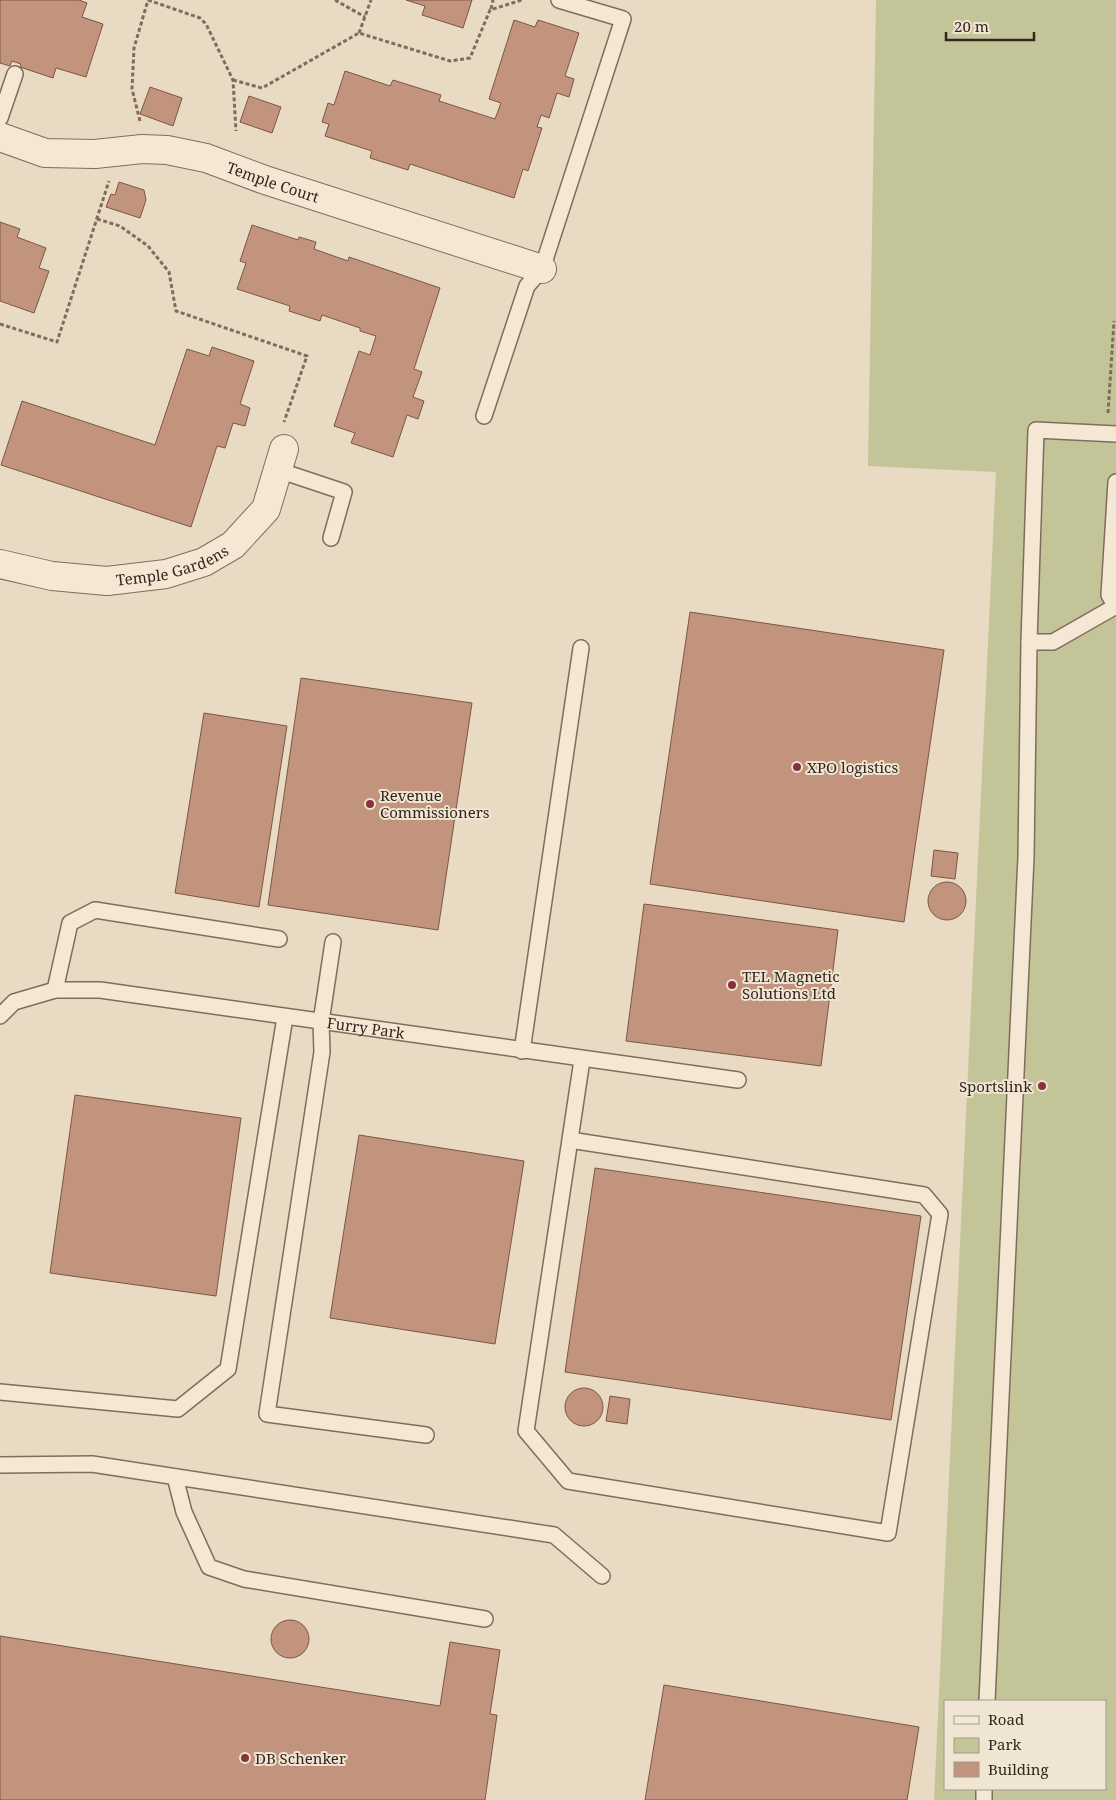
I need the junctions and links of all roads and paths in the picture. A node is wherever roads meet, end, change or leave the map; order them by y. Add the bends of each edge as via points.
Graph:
1 (148, 0) edge
2 (335, 0) edge
3 (371, 0) edge
4 (493, 0) edge
5 (522, 0) edge
6 (559, 0) edge
7 (490, 10) junction
8 (365, 17) junction
9 (359, 33) junction
10 (15, 74) dead end
11 (233, 80) junction
12 (0, 118) edge
13 (236, 131) dead end
14 (0, 137) edge
15 (130, 150) junction
16 (97, 219) junction
17 (542, 269) junction
18 (1114, 321) dead end
19 (0, 324) edge
20 (484, 416) dead end
21 (1112, 434) edge
22 (281, 450) junction
23 (1116, 482) edge
24 (331, 538) dead end
25 (0, 564) edge
26 (1116, 606) edge
27 (1029, 642) junction
28 (581, 648) dead end
29 (278, 939) dead end
30 (333, 942) dead end
31 (55, 990) junction
32 (0, 1016) edge
33 (285, 1017) junction
34 (321, 1022) junction
35 (522, 1051) junction
36 (582, 1060) junction
37 (738, 1080) dead end
38 (570, 1140) junction
39 (0, 1392) edge
40 (426, 1435) dead end
41 (0, 1465) edge
42 (175, 1477) junction
43 (602, 1576) dead end
44 (485, 1619) dead end
45 (987, 1700) edge

1 - 11 path via 200,18
1 - 15 path via 134,48 132,89 142,130
2 - 8 path
3 - 8 path
4 - 7 path
5 - 7 path
6 - 17 lane via 623,19
7 - 9 path via 470,58 450,61
8 - 9 path
9 - 11 path via 262,88
10 - 12 lane
11 - 13 path
14 - 15 street, Temple Court via 45,152 95,154
15 - 16 path
15 - 17 street, Temple Court via 167,150 206,158
16 - 19 path via 58,342
16 - 22 path via 120,226 148,246 169,272 176,311 307,356
17 - 20 lane via 527,286
18 - 21 path
21 - 27 lane via 1036,430
22 - 24 lane via 344,492
22 - 25 street, Temple Gardens via 266,509 233,546 204,562 166,574 107,581 52,576
23 - 26 lane via 1109,594
26 - 27 lane via 1052,642
27 - 45 lane via 1025,876
28 - 35 lane
29 - 31 lane via 96,910 70,923
30 - 34 lane
31 - 32 lane, Furry Park via 14,1002
31 - 33 lane, Furry Park via 100,990
33 - 34 lane, Furry Park
33 - 39 lane via 228,1369 178,1409
34 - 35 lane, Furry Park
34 - 40 lane via 322,1052 267,1414
35 - 36 lane, Furry Park
36 - 37 lane, Furry Park
36 - 38 lane
38 - 38 lane via 526,1431 568,1481 888,1533 940,1214 924,1195
41 - 42 lane via 92,1464
42 - 43 lane via 554,1535
42 - 44 lane via 184,1512 209,1567 244,1579

